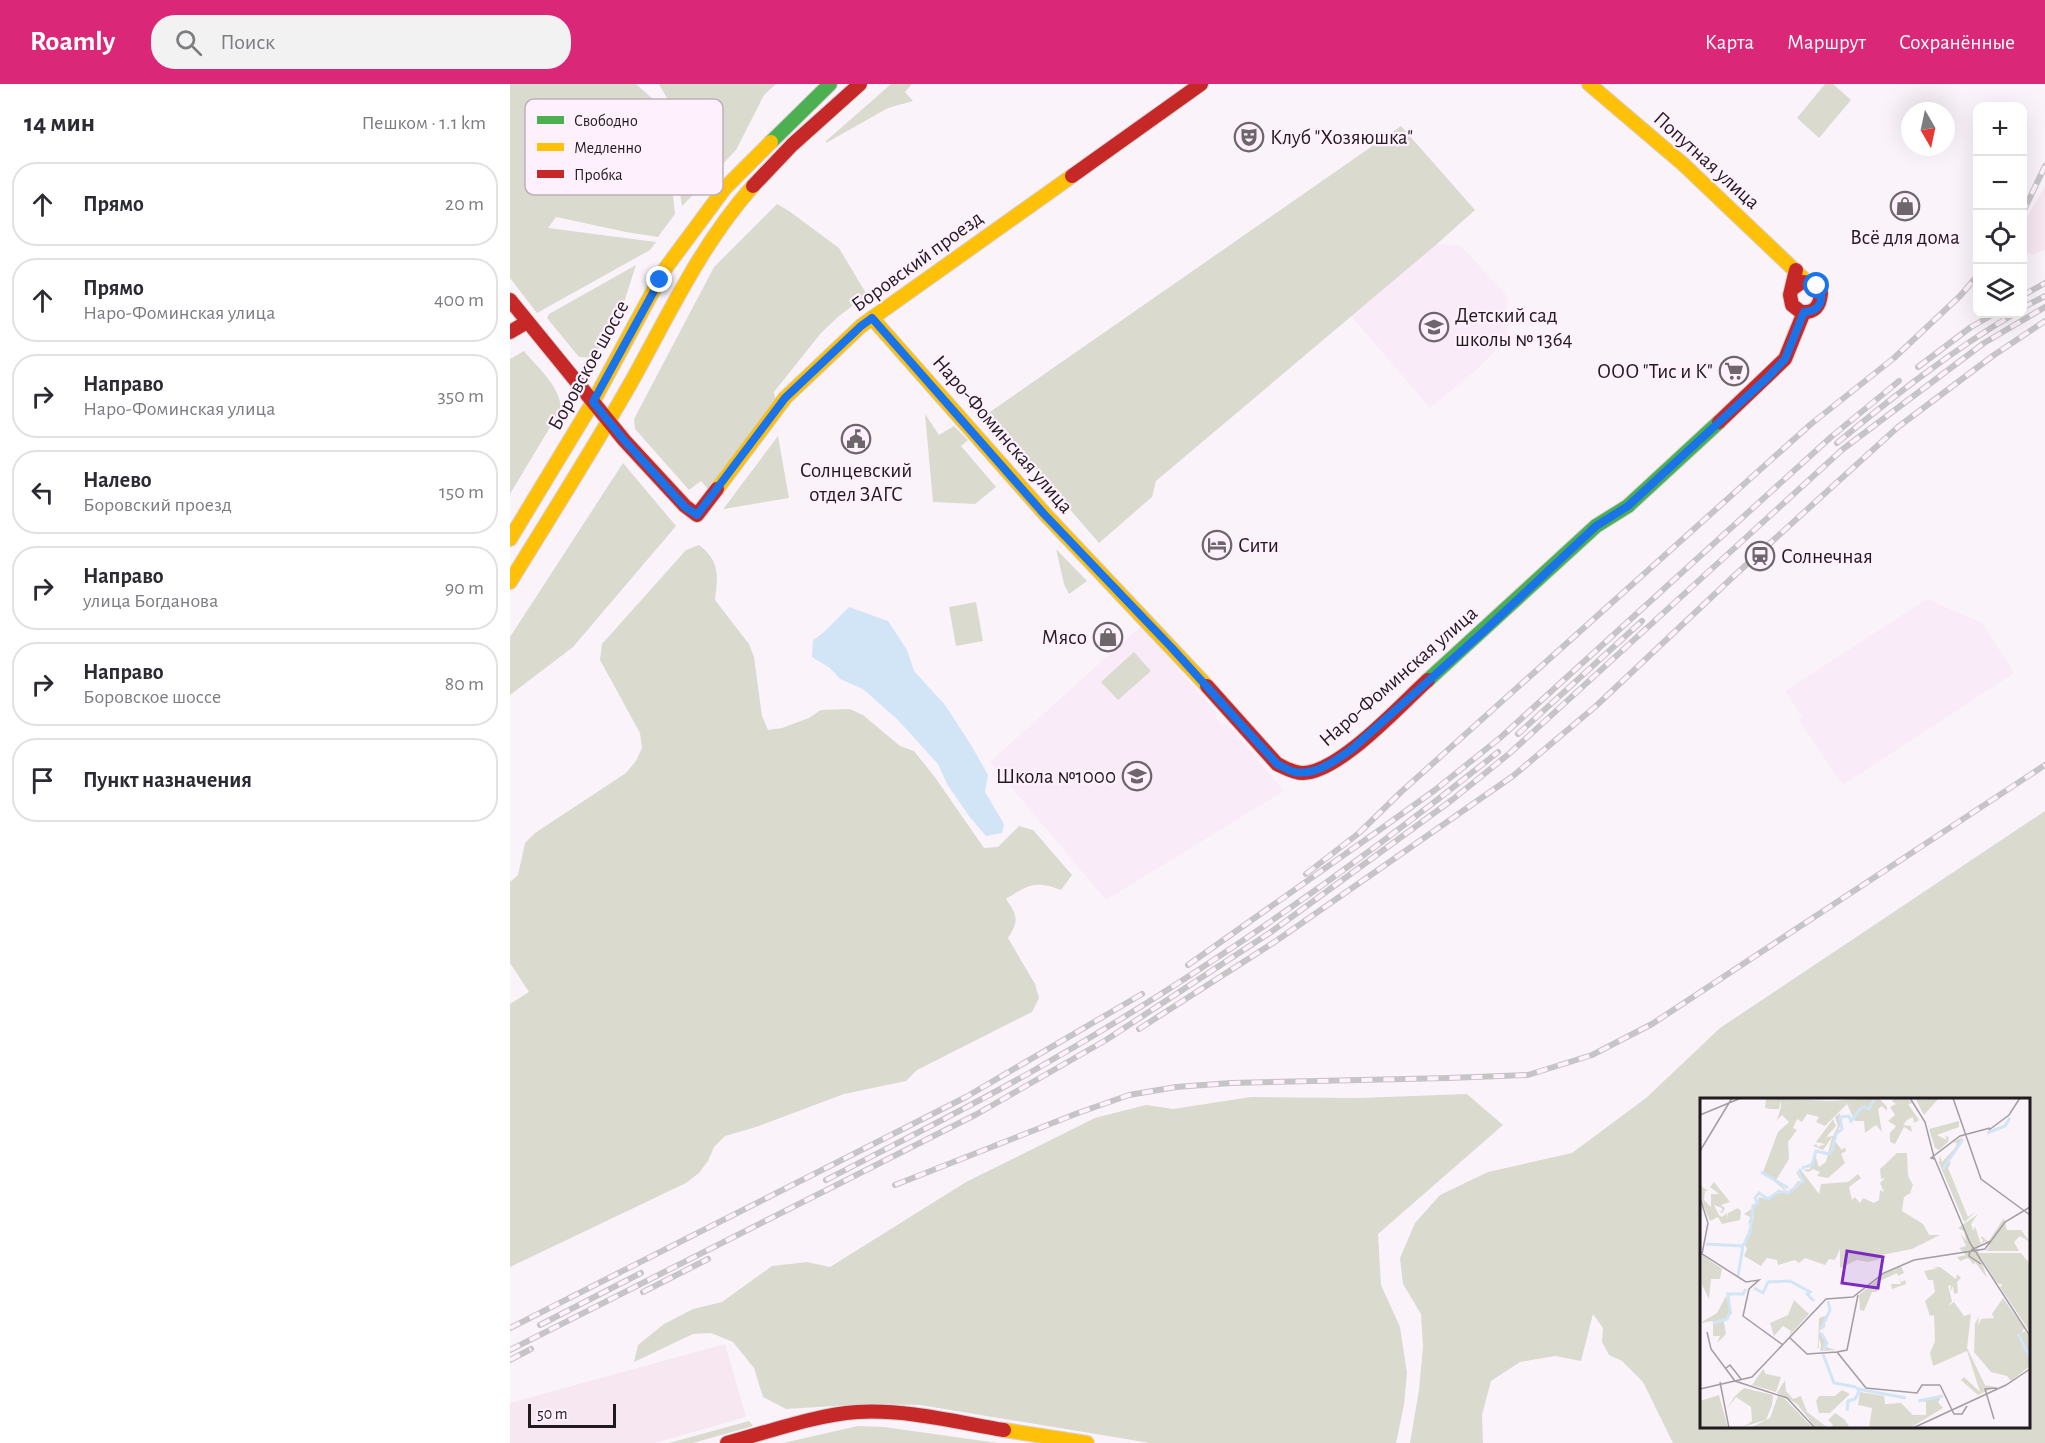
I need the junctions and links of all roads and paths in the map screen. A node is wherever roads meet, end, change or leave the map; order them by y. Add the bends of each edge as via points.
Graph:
1 (830, 84) edge
2 (860, 84) edge
3 (1201, 84) edge
4 (1589, 84) edge
5 (723, 190) edge
6 (719, 195) edge
7 (1796, 270) junction
8 (1806, 281) junction
9 (1792, 289) junction
10 (510, 300) edge
11 (1804, 312) junction
12 (872, 318) junction
13 (527, 322) junction
14 (510, 332) edge
15 (593, 402) junction
16 (609, 420) junction
17 (510, 539) edge
18 (510, 582) edge
19 (727, 1443) edge
20 (1087, 1443) edge

1 - 5 street, Боровское шоссе
2 - 16 street, Боровское шоссе via 732,211 696,261
3 - 12 street, Боровский проезд
4 - 7 street, Попутная улица via 1683,164
6 - 15 street, Боровское шоссе via 665,269
7 - 8 street, Попутная улица
7 - 9 street
8 - 9 street
8 - 11 street via 1817,286 1822,297 1817,308
9 - 11 street via 1792,305
10 - 13 street
11 - 12 street, Наро-Фоминская улица via 1785,359 1628,506 1596,526 1352,749 1328,765 1295,772 1277,764 1044,514
12 - 16 street, Боровский проезд via 785,398 697,515 631,449
13 - 14 street
13 - 15 street
15 - 16 street
15 - 17 street, Боровское шоссе
16 - 18 street, Боровское шоссе
19 - 20 street via 858,1412 904,1414

